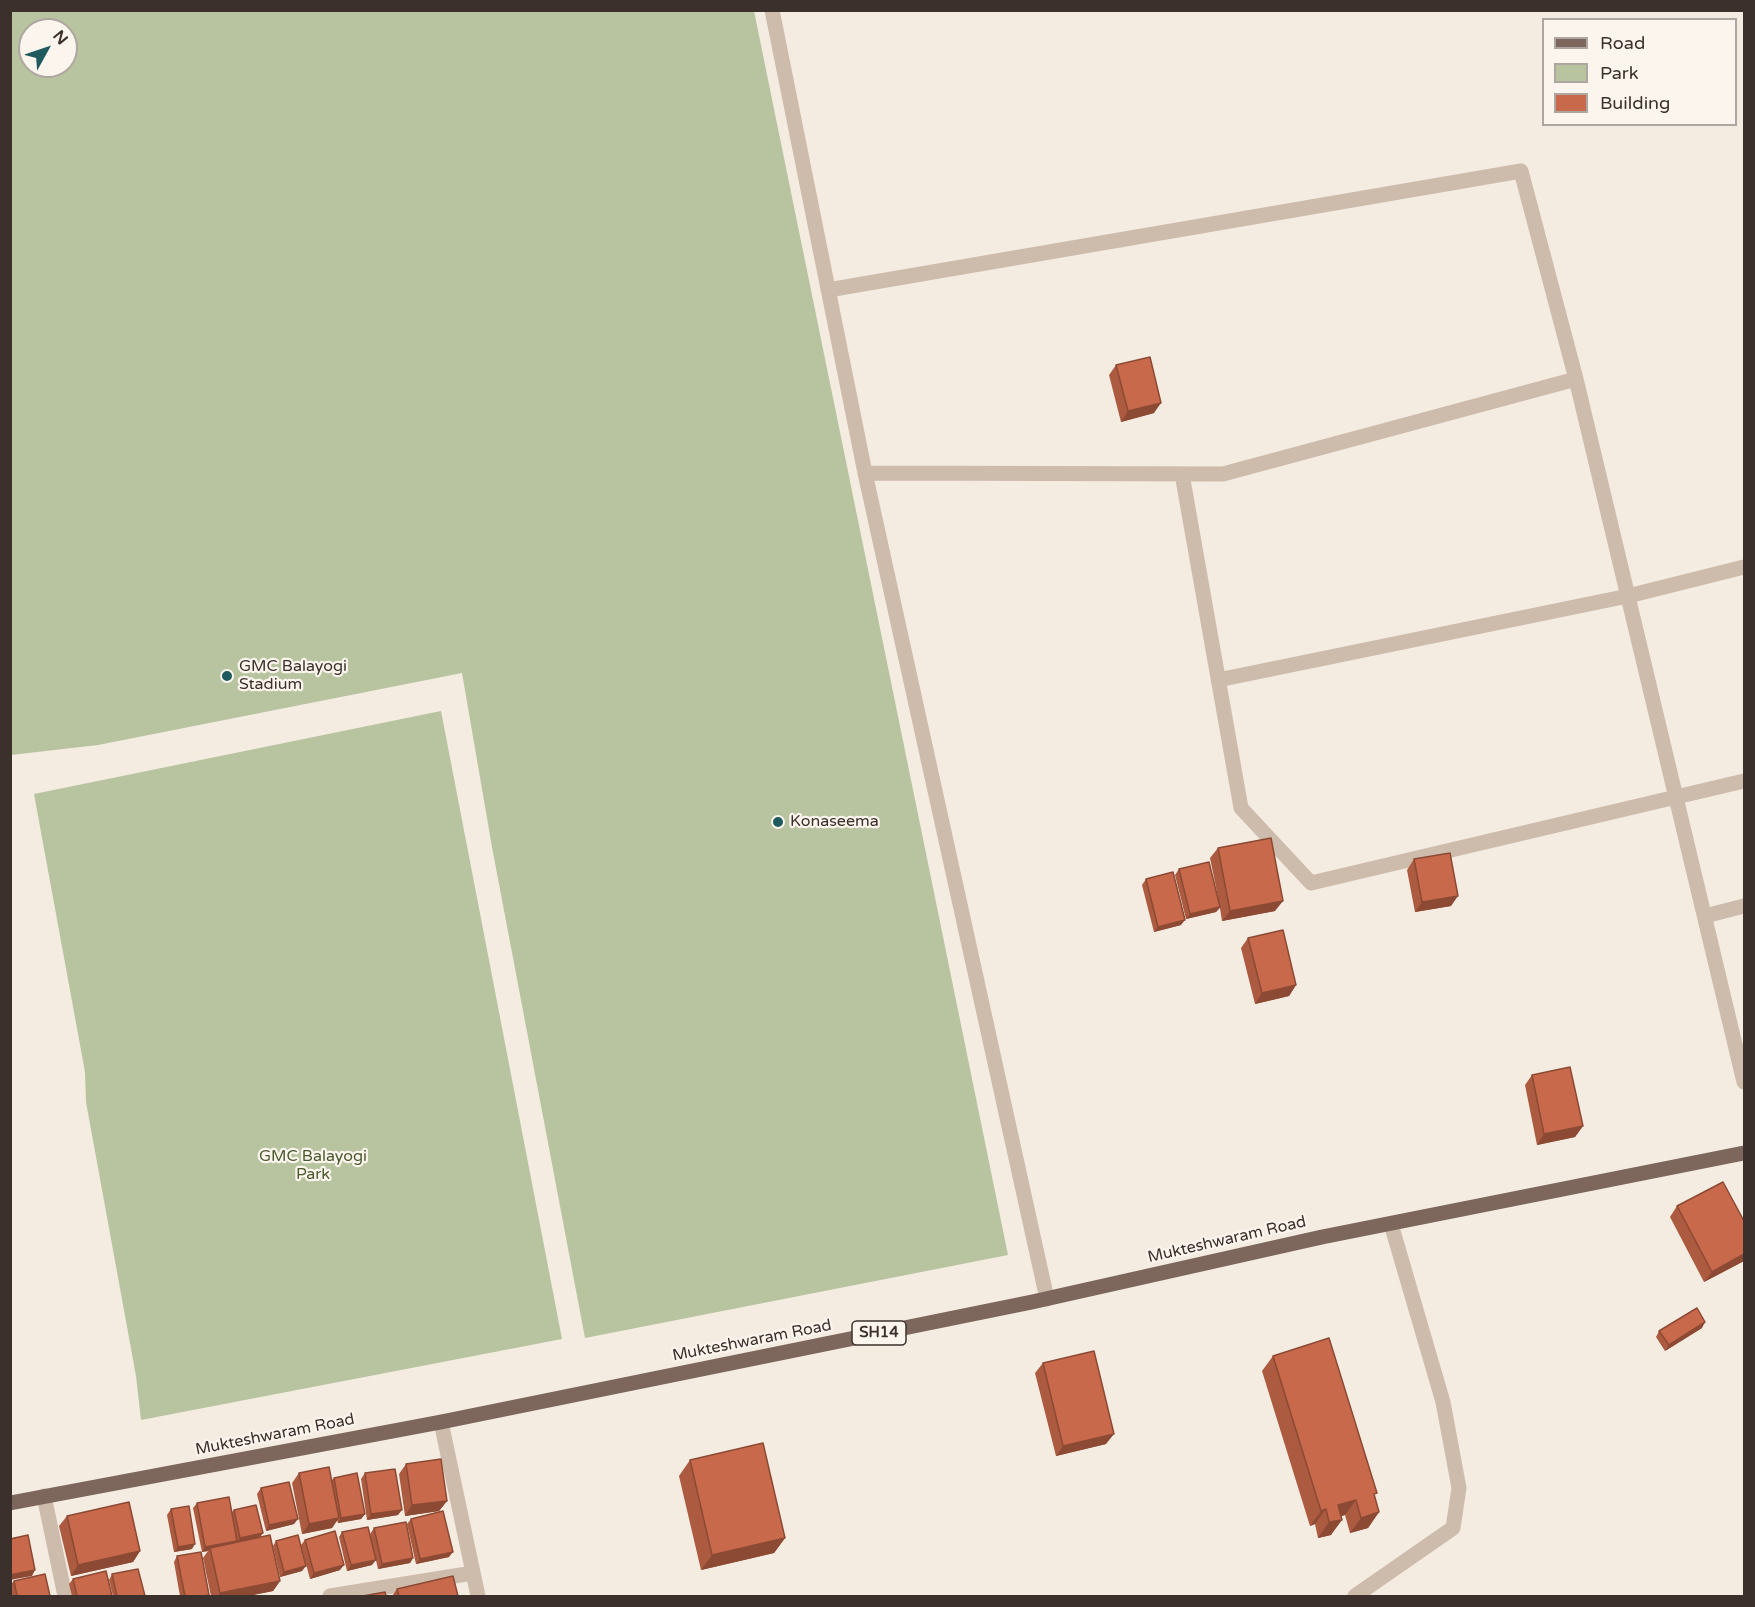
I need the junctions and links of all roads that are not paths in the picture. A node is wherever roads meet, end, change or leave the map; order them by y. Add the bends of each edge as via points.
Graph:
1 (772, 10) edge
2 (828, 290) junction
3 (1576, 379) junction
4 (865, 473) junction
5 (1182, 474) junction
6 (1744, 567) edge
7 (1628, 596) junction
8 (1218, 680) junction
9 (1744, 781) edge
10 (1676, 796) junction
11 (1744, 906) edge
12 (1705, 916) junction
13 (1744, 1082) edge
14 (1744, 1153) edge
15 (1390, 1224) junction
16 (1047, 1299) junction
17 (441, 1422) junction
18 (44, 1497) junction
19 (10, 1503) edge
20 (473, 1573) junction
21 (65, 1596) edge
22 (330, 1596) edge
23 (478, 1596) edge
24 (1355, 1596) edge

1 - 2 street
2 - 3 street via 1521,171
2 - 4 street
3 - 5 street via 1223,474
3 - 7 street
4 - 5 street
4 - 16 street
5 - 8 street
6 - 7 street
7 - 8 street
7 - 10 street
8 - 10 street via 1241,808 1311,883
9 - 10 street
10 - 12 street
11 - 12 street
12 - 13 street
14 - 15 main road, Mukteshwaram Road / SH14
15 - 16 main road, Mukteshwaram Road / SH14
15 - 24 street via 1443,1402 1459,1488 1453,1528
16 - 17 main road, Mukteshwaram Road / SH14
17 - 18 main road, Mukteshwaram Road / SH14
17 - 20 street
18 - 19 main road, Mukteshwaram Road / SH14
18 - 21 street
20 - 22 street
20 - 23 street

